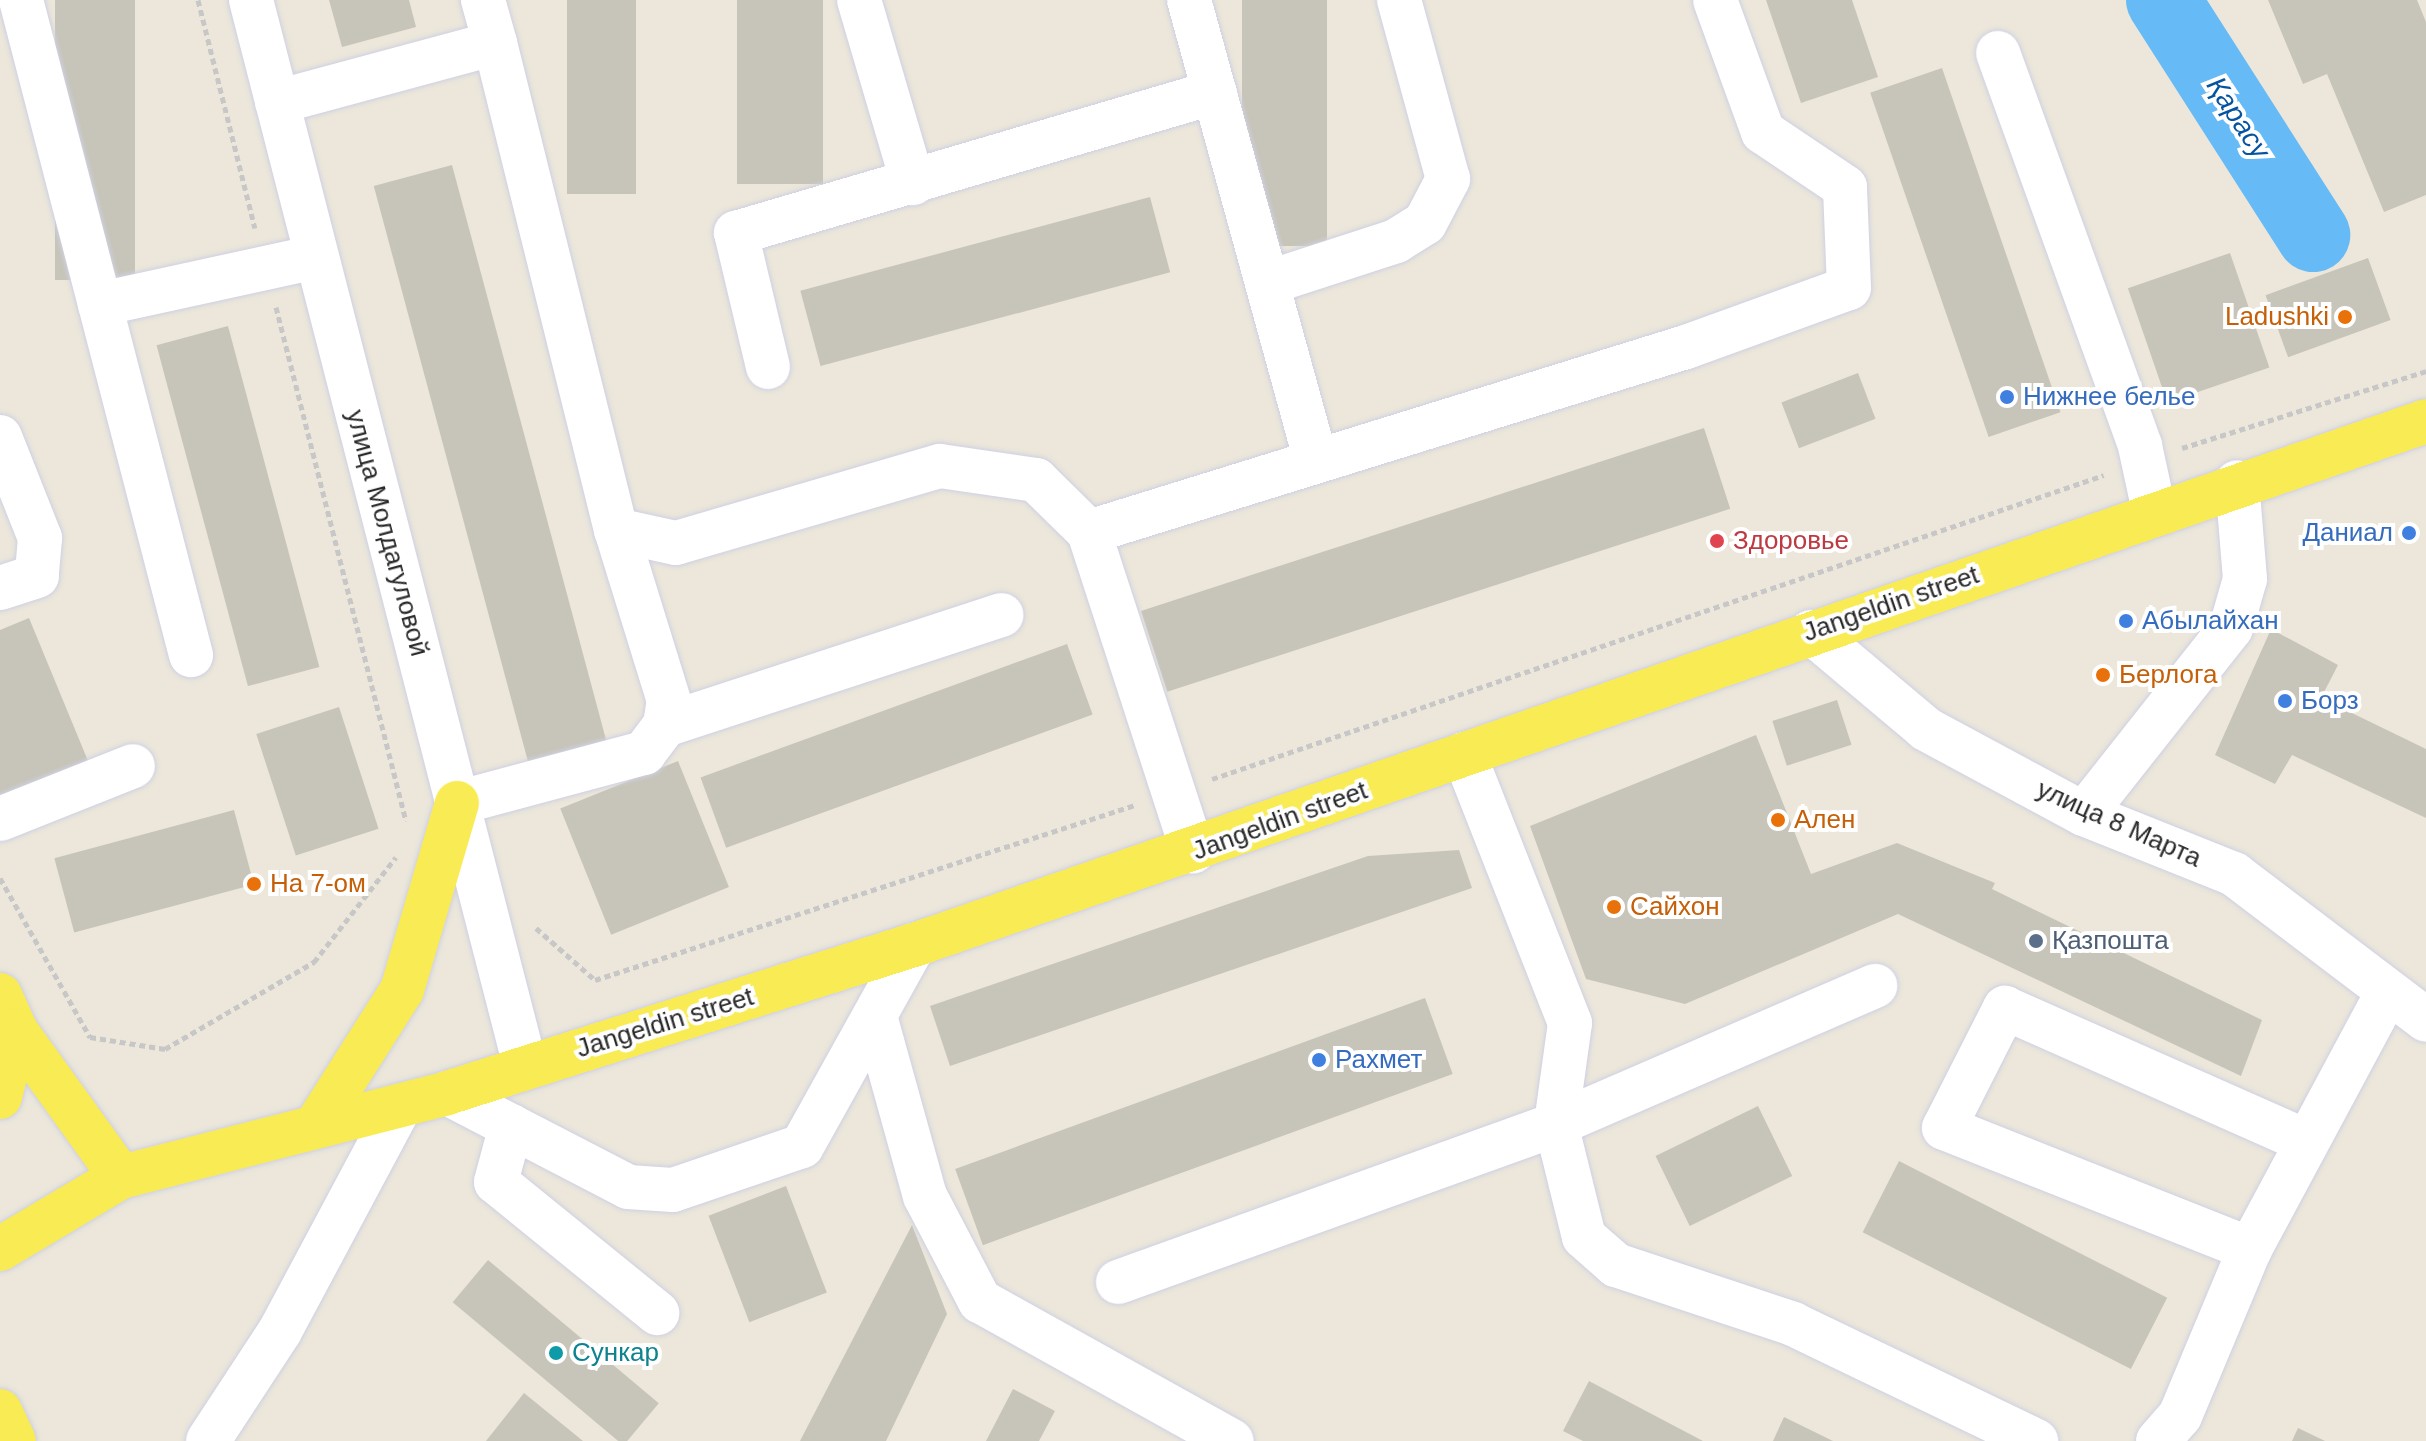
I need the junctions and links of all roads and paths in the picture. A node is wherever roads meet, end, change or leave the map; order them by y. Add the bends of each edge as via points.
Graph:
1 (21, 0) edge
2 (198, 0) edge
3 (251, 0) edge
4 (483, 0) edge
5 (859, 0) edge
6 (1189, 0) edge
7 (1399, 0) edge
8 (1715, 0) edge
9 (495, 43) junction
10 (1998, 53) dead end
11 (1215, 92) junction
12 (277, 102) junction
13 (913, 183) junction
14 (315, 257) junction
15 (266, 267) junction
16 (1267, 283) junction
17 (100, 304) junction
18 (768, 367) dead end
19 (2426, 371) edge
20 (2426, 421) edge
21 (0, 437) edge
22 (1316, 461) junction
23 (2143, 461) junction
24 (2237, 482) junction
25 (2154, 511) junction
26 (616, 530) junction
27 (1089, 532) junction
28 (0, 588) edge
29 (1001, 615) dead end
30 (1811, 632) junction
31 (191, 655) dead end
32 (665, 725) junction
33 (1464, 754) junction
34 (133, 766) dead end
35 (1174, 792) junction
36 (2084, 814) junction
37 (0, 819) edge
38 (439, 832) junction
39 (1193, 852) junction
40 (0, 878) edge
41 (526, 914) dead end
42 (914, 945) junction
43 (1875, 986) dead end
44 (2388, 992) junction
45 (8, 1013) edge
46 (875, 1016) junction
47 (2426, 1020) edge
48 (525, 1066) junction
49 (447, 1093) junction
50 (0, 1097) edge
51 (400, 1106) junction
52 (1556, 1124) junction
53 (511, 1126) junction
54 (315, 1127) junction
55 (2307, 1142) junction
56 (121, 1177) junction
57 (0, 1249) edge
58 (2250, 1249) junction
59 (1118, 1282) dead end
60 (657, 1313) dead end
61 (0, 1411) edge
62 (14, 1441) edge
63 (208, 1441) edge
64 (1232, 1441) edge
65 (2036, 1441) edge
66 (2158, 1441) edge

1 - 17 street
2 - 15 path
3 - 12 street, улица Молдагуловой
4 - 9 street
5 - 13 street
6 - 11 street
7 - 16 street via 1448,179 1425,223 1396,241
8 - 22 street via 1763,132 1845,187 1849,288
9 - 12 street
9 - 26 street
10 - 23 street
11 - 13 street
11 - 16 street
12 - 14 street, улица Молдагуловой
13 - 18 street via 736,233
14 - 15 street
14 - 38 street, улица Молдагуловой
15 - 17 street
15 - 38 path
16 - 22 street
17 - 31 street
19 - 23 path
20 - 24 main road, Jangeldin street
21 - 28 street via 40,538 37,576
22 - 27 street
23 - 25 street
23 - 35 path
24 - 25 main road, Jangeldin street
24 - 36 street via 2245,579 2231,628
25 - 30 main road, Jangeldin street
26 - 27 street via 676,543 940,466 1036,480
26 - 32 street via 669,701
27 - 35 street
29 - 32 street
30 - 33 main road, Jangeldin street
30 - 36 street, улица 8 Марта via 1926,729
32 - 38 street via 644,753
33 - 39 main road, Jangeldin street
33 - 52 street via 1570,1023
34 - 37 street
35 - 39 street
35 - 41 path via 595,980
36 - 44 street, улица 8 Марта via 2234,874
38 - 40 path via 388,859 314,962 165,1049 90,1037
38 - 48 street, улица Молдагуловой
38 - 54 main road via 402,990
39 - 42 main road, Jangeldin street
42 - 46 street
42 - 48 main road, Jangeldin street
43 - 52 street
44 - 47 street, улица 8 Марта
44 - 55 street
45 - 50 main road
45 - 56 main road
46 - 53 street via 802,1146 673,1190 628,1187
46 - 64 street via 925,1196 980,1301
48 - 49 main road, Jangeldin street
49 - 51 main road, Jangeldin street
49 - 53 street
51 - 54 main road, Jangeldin street
51 - 63 street via 280,1331
52 - 59 street
52 - 65 street via 1584,1237 1616,1265 1793,1324
53 - 60 street via 496,1182
54 - 56 main road, Jangeldin street
55 - 58 street
55 - 58 street via 2005,1008 1944,1128
56 - 57 main road, Jangeldin street
58 - 66 street via 2180,1416
61 - 62 main road

